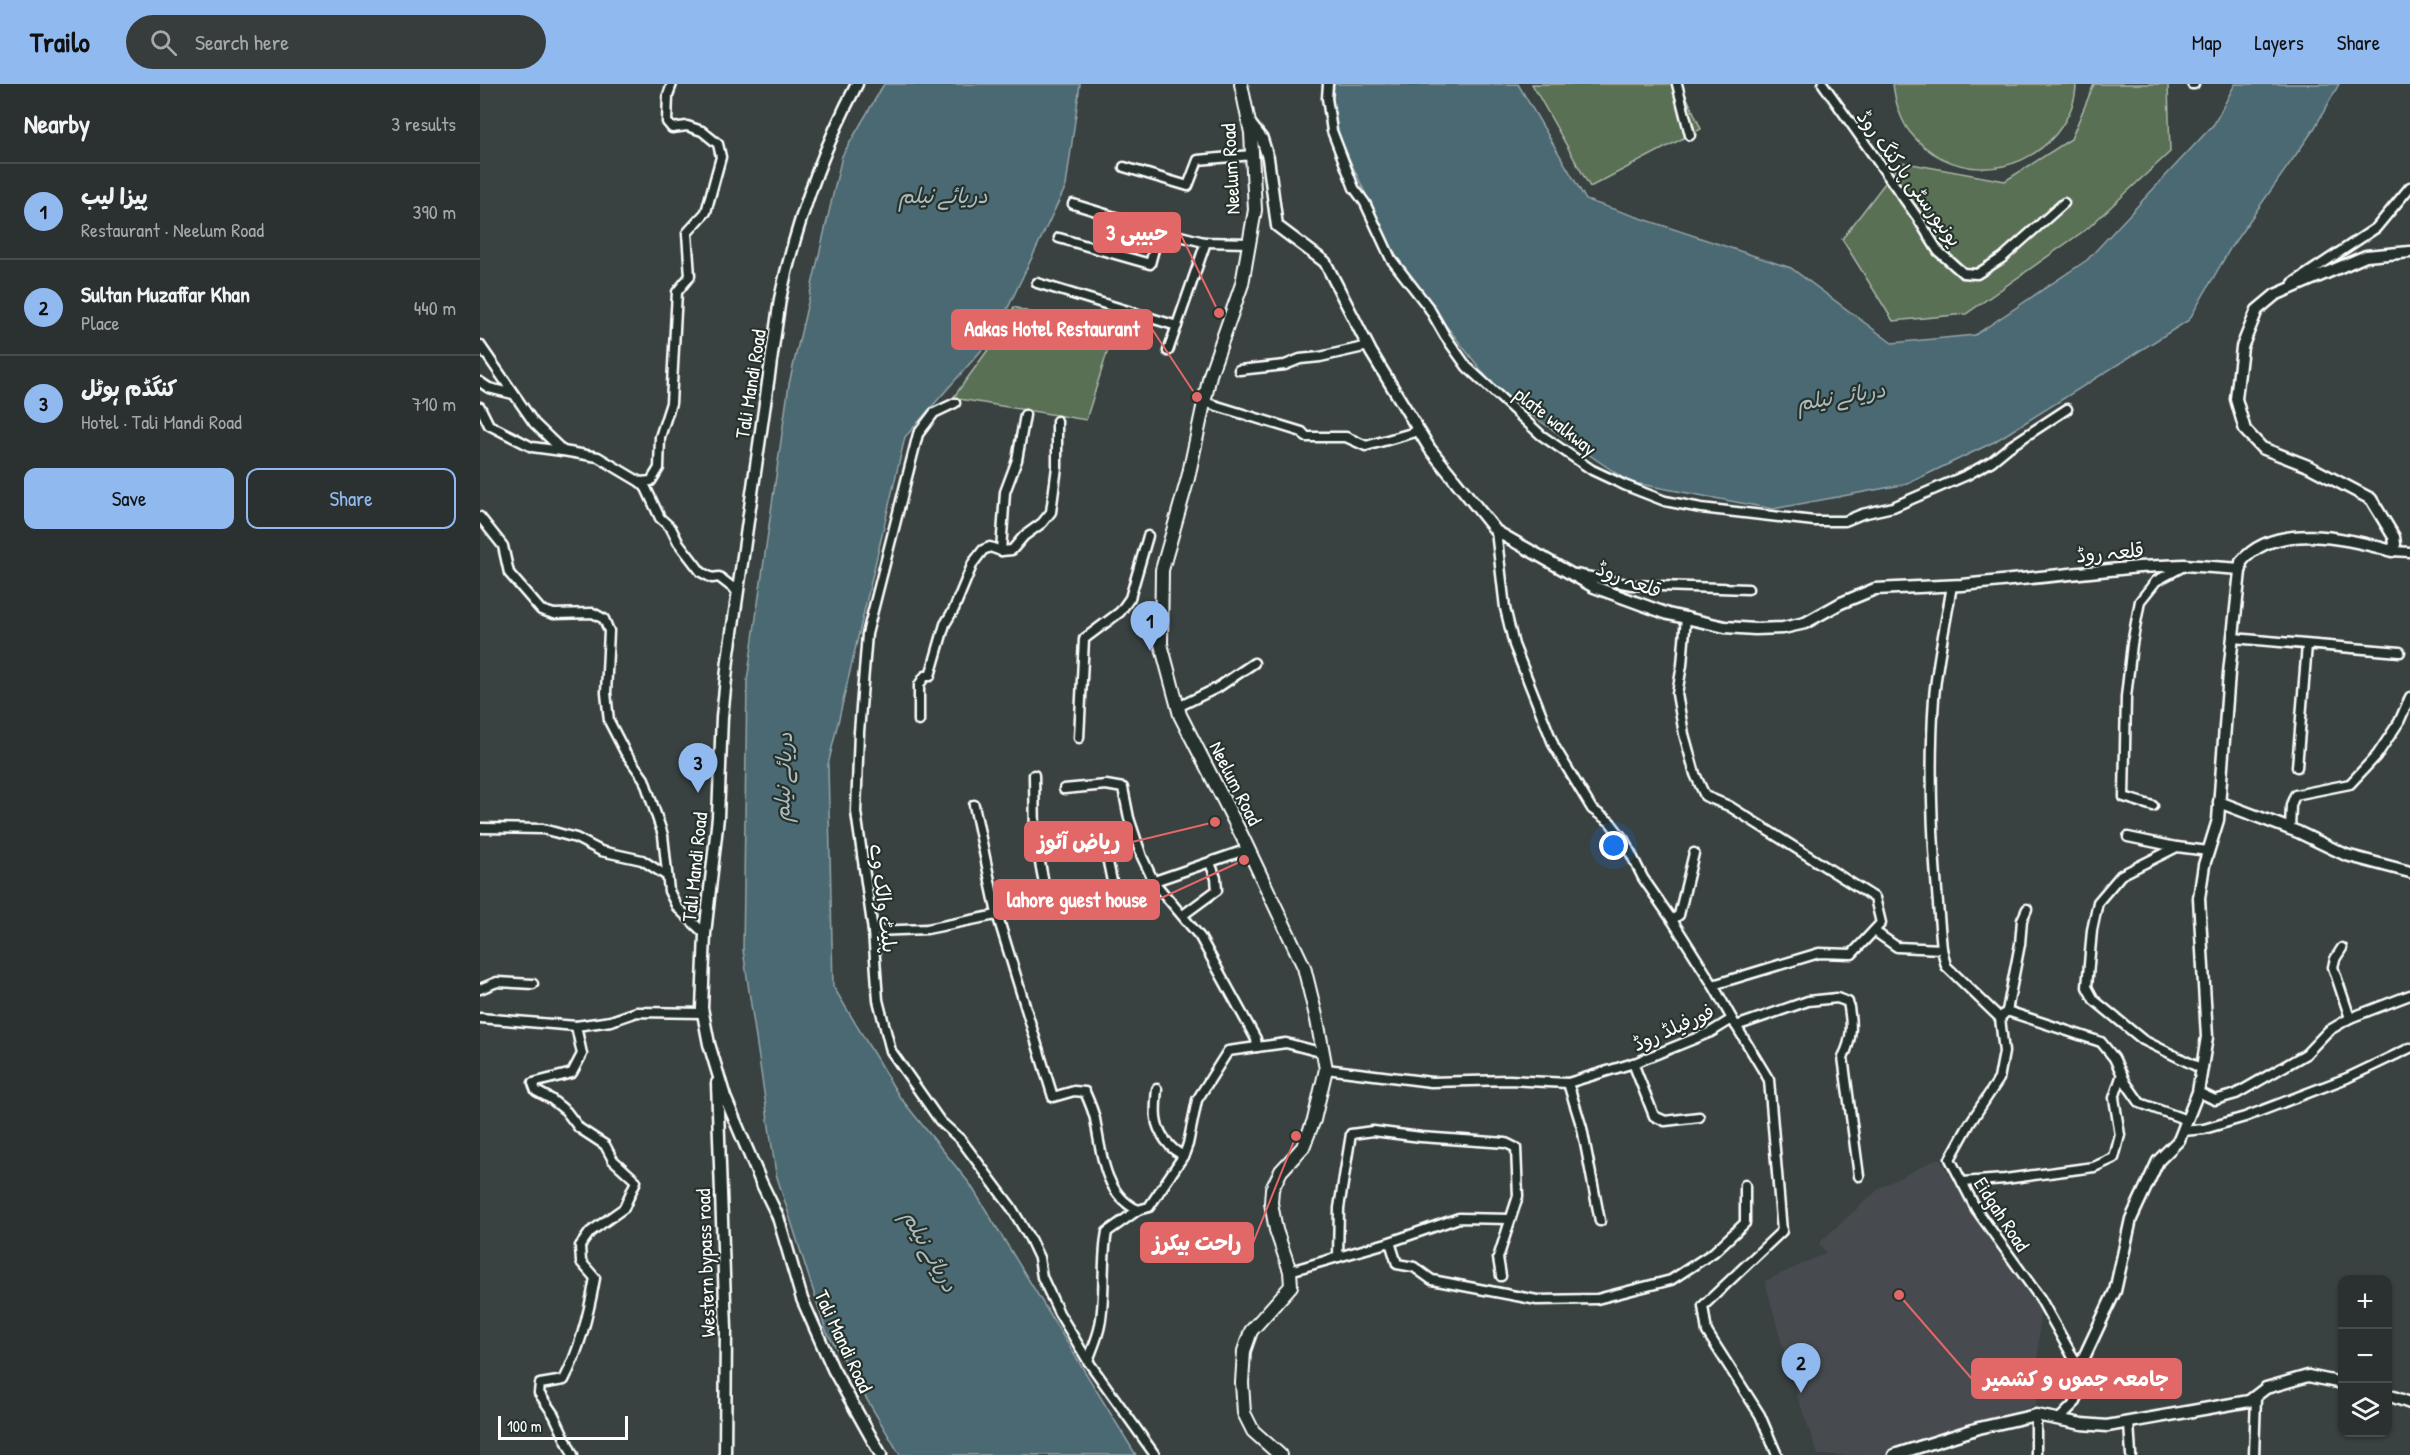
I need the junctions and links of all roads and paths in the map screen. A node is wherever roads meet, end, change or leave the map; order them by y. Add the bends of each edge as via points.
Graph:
1 (672, 84) edge
2 (857, 84) edge
3 (1241, 84) edge
4 (1328, 84) edge
5 (1677, 84) edge
6 (1822, 84) edge
7 (1248, 121) junction
8 (1690, 135) dead end
9 (1252, 155) junction
10 (1124, 167) dead end
11 (2410, 187) edge
12 (2064, 203) dead end
13 (1073, 204) dead end
14 (1160, 231) junction
15 (1059, 238) dead end
16 (1206, 242) junction
17 (1249, 243) junction
18 (2410, 252) edge
19 (1037, 283) dead end
20 (2275, 295) junction
21 (1177, 326) junction
22 (480, 345) edge
23 (1368, 346) junction
24 (1168, 351) dead end
25 (1239, 370) dead end
26 (480, 382) edge
27 (513, 394) junction
28 (1204, 402) junction
29 (955, 403) dead end
30 (480, 407) edge
31 (2067, 409) dead end
32 (1025, 415) dead end
33 (1057, 421) dead end
34 (1419, 431) junction
35 (562, 451) junction
36 (640, 482) junction
37 (480, 517) edge
38 (1496, 531) junction
39 (1148, 536) dead end
40 (1001, 551) junction
41 (2392, 551) junction
42 (2410, 552) edge
43 (2184, 566) junction
44 (2241, 569) junction
45 (1571, 574) junction
46 (1952, 585) junction
47 (1748, 589) dead end
48 (737, 591) junction
49 (1686, 617) junction
50 (2233, 638) junction
51 (2307, 645) junction
52 (2400, 652) dead end
53 (1254, 663) dead end
54 (2410, 697) edge
55 (1178, 707) junction
56 (919, 722) dead end
57 (1079, 738) dead end
58 (2297, 767) dead end
59 (1034, 775) dead end
60 (1064, 789) dead end
61 (2219, 801) junction
62 (974, 805) dead end
63 (2153, 806) dead end
64 (480, 828) edge
65 (2290, 829) junction
66 (2128, 837) dead end
67 (1104, 843) dead end
68 (2177, 847) junction
69 (1248, 849) junction
70 (2208, 851) junction
71 (1694, 853) dead end
72 (1210, 863) junction
73 (2410, 872) edge
74 (668, 876) junction
75 (1154, 882) junction
76 (1114, 891) junction
77 (1048, 904) junction
78 (2027, 909) dead end
79 (998, 914) junction
80 (1183, 915) junction
81 (1672, 920) junction
82 (873, 931) junction
83 (1874, 931) junction
84 (705, 933) junction
85 (2342, 948) dead end
86 (1942, 949) junction
87 (533, 984) dead end
88 (1713, 985) junction
89 (480, 989) edge
90 (2410, 995) edge
91 (703, 1012) junction
92 (2003, 1015) junction
93 (480, 1018) edge
94 (2350, 1018) junction
95 (1734, 1022) junction
96 (576, 1026) junction
97 (1257, 1047) junction
98 (2410, 1048) edge
99 (1324, 1053) junction
100 (1632, 1063) junction
101 (717, 1069) junction
102 (1326, 1069) junction
103 (2202, 1069) junction
104 (2122, 1074) junction
105 (1568, 1083) junction
106 (1157, 1089) dead end
107 (2198, 1092) junction
108 (1699, 1117) dead end
109 (2185, 1125) junction
110 (1184, 1155) junction
111 (1859, 1176) dead end
112 (1962, 1182) junction
113 (1745, 1185) dead end
114 (1138, 1210) junction
115 (1510, 1219) junction
116 (1600, 1221) dead end
117 (1390, 1242) junction
118 (1338, 1257) junction
119 (1290, 1271) junction
120 (1501, 1276) dead end
121 (1088, 1360) junction
122 (2079, 1368) junction
123 (2338, 1382) edge
124 (2392, 1396) edge
125 (2256, 1397) junction
126 (2410, 1403) edge
127 (2042, 1415) junction
128 (2059, 1419) junction
129 (2129, 1423) junction
130 (573, 1455) edge
131 (725, 1455) edge
132 (881, 1455) edge
133 (1155, 1455) edge
134 (1280, 1455) edge
135 (1777, 1455) edge
136 (1894, 1455) edge
137 (2036, 1455) edge
138 (2131, 1455) edge
139 (2254, 1455) edge

1 - 36 street via 667,122 672,128 687,126 702,131 718,144 721,157 706,212 687,233 690,276 677,292 671,404 660,437 659,468 651,480
2 - 48 street, Tali Mandi Road via 828,140 792,244 780,299
3 - 7 main road, Neelum Road
4 - 31 street, plate walkway via 1332,131 1354,188 1365,203 1390,260 1429,308 1467,367 1541,435 1592,470 1624,485 1665,501 1701,508 1845,521 1893,507 1967,475
5 - 8 street
6 - 12 street, یونیورسٹی پارکنگ روڈ via 1938,251 1963,273 1977,274 2002,258
7 - 9 main road, Neelum Road
7 - 23 street, قلعہ روڈ via 1262,140 1268,158 1277,226 1325,262
9 - 10 street via 1198,160 1188,186
9 - 17 main road, Neelum Road via 1254,210
11 - 20 street via 2376,228
13 - 14 street
14 - 15 street via 1150,264
14 - 16 street
16 - 17 street
16 - 21 street
17 - 28 main road, Neelum Road via 1242,284
18 - 20 street via 2366,256
19 - 21 street
20 - 41 street via 2257,310 2242,347 2236,399 2245,430 2262,448 2308,466 2371,499 2394,537
21 - 24 street
22 - 27 street
23 - 25 street via 1285,365
23 - 34 street, قلعہ روڈ
26 - 27 street
27 - 35 street
28 - 34 street via 1306,436 1346,437 1366,446
28 - 55 main road, Neelum Road via 1162,570 1161,644
29 - 82 street, پلیٹ والک وے via 934,413 918,435 867,634 856,812
30 - 35 street via 489,425 532,447
32 - 40 street via 1017,460 1005,492
33 - 40 street via 1057,467 1051,512 1012,550
34 - 38 street, قلعہ روڈ
35 - 36 street via 598,457
36 - 48 street via 660,518 701,572 719,577
37 - 74 street via 503,546 509,573 541,610 554,614 593,613 604,619 609,631 609,721 644,779 663,835
38 - 45 street, قلعہ روڈ
38 - 81 street via 1505,608 1514,645 1554,746 1592,809 1610,822 1624,840 1643,878
39 - 57 street via 1131,598 1120,612 1084,639
40 - 56 street via 990,547 983,550 974,563 945,624 930,676 925,676 920,685
41 - 42 street
41 - 44 street via 2322,536 2275,538 2252,549 2241,562
43 - 44 street, قلعہ روڈ
43 - 46 street, قلعہ روڈ
43 - 63 street via 2156,581 2140,601 2132,644 2126,697 2124,797
44 - 50 street
45 - 47 street via 1632,585
45 - 49 street, قلعہ روڈ via 1594,587
46 - 49 street, قلعہ روڈ via 1875,589 1805,623 1783,628 1725,627
46 - 86 street via 1934,696 1932,852
48 - 84 street, Tali Mandi Road via 723,706 718,817
49 - 83 street via 1677,694 1684,734 1705,796 1729,806 1875,898 1881,923
50 - 51 street
50 - 61 street
51 - 52 street
51 - 58 street
53 - 55 street via 1217,688
54 - 65 street via 2377,755 2350,784 2295,795
55 - 69 main road, Neelum Road
59 - 77 street via 1035,837
60 - 75 street via 1106,785 1124,788 1129,818
61 - 65 street
61 - 70 street via 2218,820
62 - 79 street
64 - 74 street via 543,829 576,838 601,851 642,860
65 - 73 street via 2346,855
66 - 68 street
67 - 76 street
68 - 70 street
68 - 103 street via 2121,875 2098,903 2087,987 2094,1000 2144,1040
69 - 72 street
69 - 99 main road, Neelum Road via 1304,967
70 - 103 street via 2199,898 2208,1037
71 - 81 street via 1679,915
72 - 75 street
72 - 80 street via 1217,890
74 - 84 street via 669,891 677,907
75 - 76 street
75 - 80 street
76 - 77 street
77 - 79 street
78 - 92 street
79 - 82 street via 927,929
79 - 114 street via 1053,1097 1085,1092 1108,1175 1128,1206
80 - 97 street via 1200,937
81 - 88 street
82 - 121 street, پلیٹ والک وے via 878,1000 891,1051 934,1113 961,1140 1011,1208 1035,1248 1042,1276 1059,1313
83 - 86 street via 1897,947
83 - 88 street, فورفیلڈ روڈ via 1852,954 1819,953
84 - 91 street, Tali Mandi Road
85 - 94 street via 2333,967
86 - 92 street via 1946,966
87 - 89 street via 497,982
88 - 95 street, فورفیلڈ روڈ
90 - 94 street
91 - 96 street via 637,1012
91 - 101 street, Tali Mandi Road
92 - 104 street via 2101,1042
92 - 112 street, Eidgah Road via 2004,1052 1999,1079 1950,1159
93 - 96 street
94 - 107 street via 2328,1031 2306,1054 2236,1094 2216,1100
95 - 100 street, فورفیلڈ روڈ
95 - 111 street via 1808,1001 1837,998 1848,1002 1852,1024 1850,1044 1843,1057
95 - 135 street via 1769,1080 1782,1231 1703,1306 1707,1332 1761,1415
96 - 130 street via 582,1054 572,1073 533,1083 536,1091 605,1145 613,1160 636,1181 624,1209 590,1232 580,1246 581,1262 595,1278 591,1302 564,1380 540,1384 539,1393 548,1403
97 - 99 street via 1294,1043
97 - 110 street via 1225,1054 1197,1100
98 - 109 street via 2348,1078 2245,1117 2204,1129
99 - 102 main road, Neelum Road
100 - 105 street, فورفیلڈ روڈ
100 - 108 street via 1654,1116 1665,1121
101 - 131 street, Western bypass road via 726,1318
101 - 132 street, Tali Mandi Road via 778,1217 802,1299 833,1369
102 - 105 street, فورفیلڈ روڈ via 1431,1082
102 - 119 main road, Neelum Road via 1303,1147 1281,1171 1272,1189 1276,1230
103 - 107 street
104 - 109 street via 2140,1103
104 - 112 street via 2114,1098 2120,1135 2114,1158 2094,1167
105 - 116 street via 1582,1128
106 - 110 street via 1158,1128 1173,1149
107 - 109 street
109 - 122 street via 2179,1140 2158,1161 2131,1219 2115,1291
110 - 114 street via 1149,1207
112 - 122 street, Eidgah Road via 1976,1209 2040,1298
113 - 117 street via 1745,1223 1714,1252 1671,1280 1597,1299 1537,1299 1432,1280 1414,1267 1397,1264
114 - 121 street via 1107,1232 1100,1327
115 - 117 street via 1459,1218
115 - 118 street via 1518,1196 1516,1148 1506,1143 1373,1131 1351,1134 1339,1208
115 - 120 street via 1498,1258
117 - 118 street
118 - 119 street
119 - 134 main road via 1291,1286 1251,1331 1244,1351 1244,1413 1253,1431
121 - 133 street, پلیٹ والک وے
122 - 128 street via 2081,1383 2076,1402
123 - 125 street via 2308,1376 2266,1388
124 - 126 street
125 - 129 street
125 - 139 street
127 - 128 street
127 - 136 street via 1978,1428
127 - 137 street
128 - 129 street via 2107,1426
129 - 138 street

